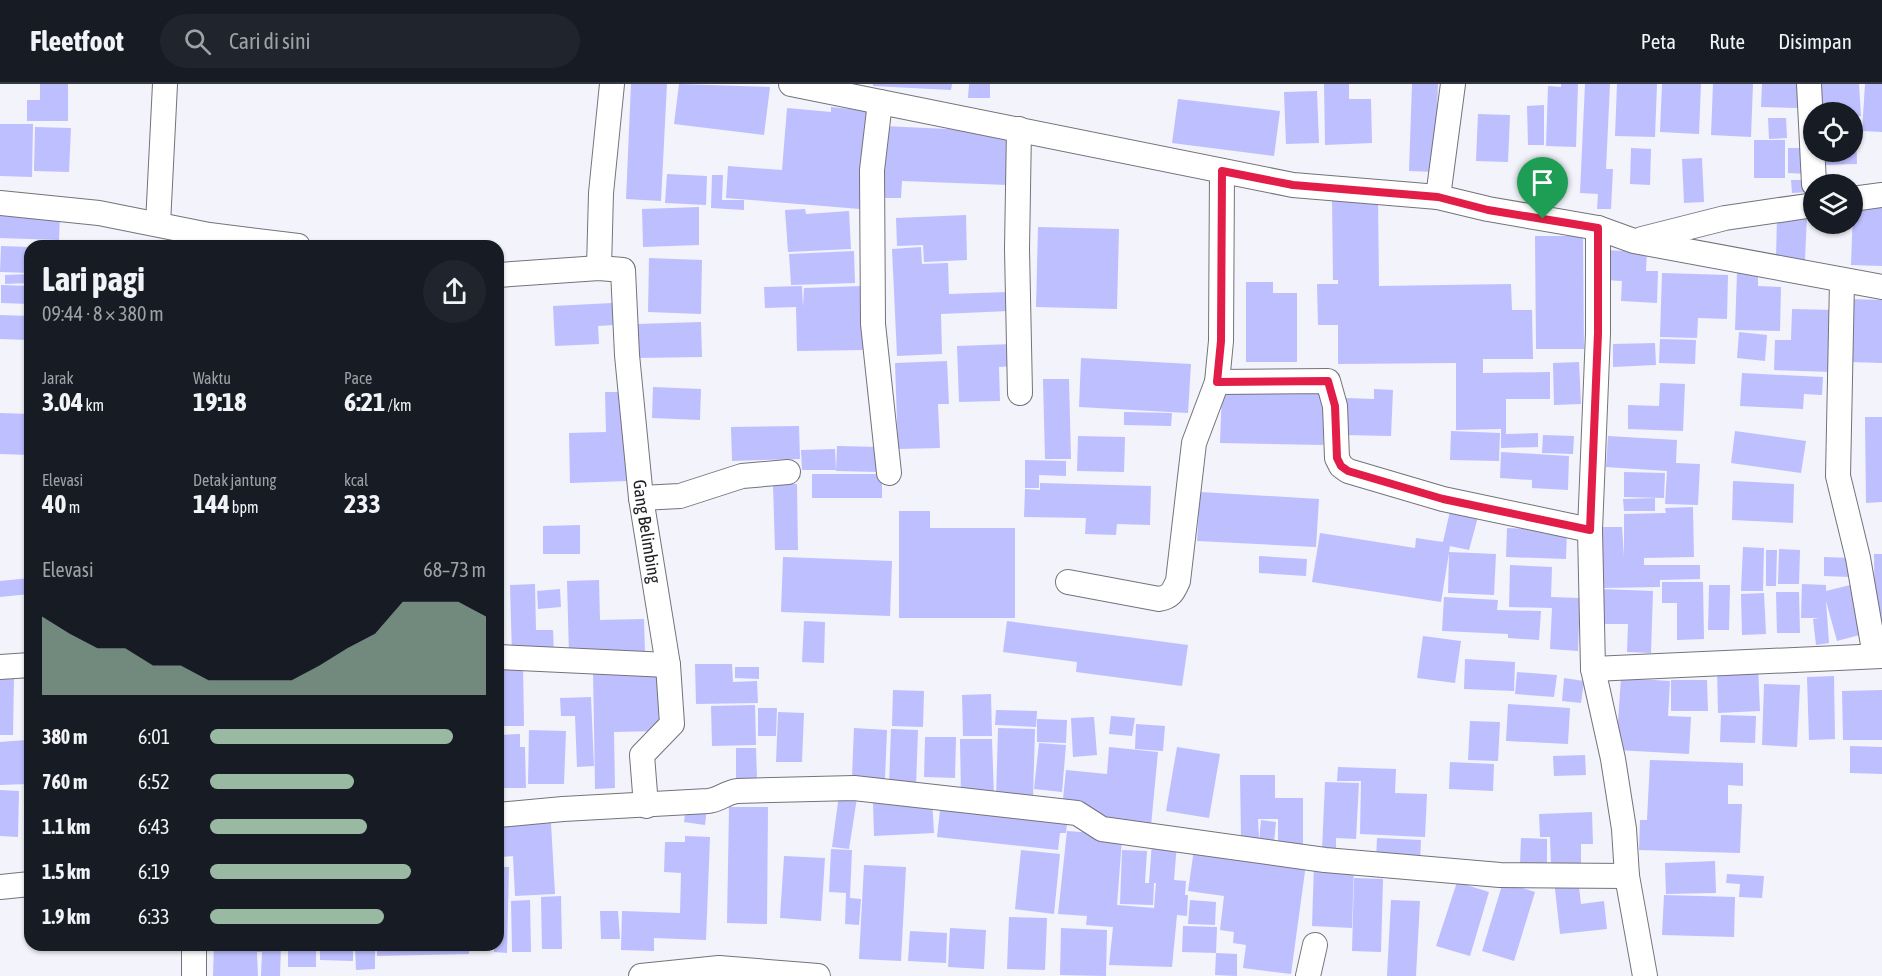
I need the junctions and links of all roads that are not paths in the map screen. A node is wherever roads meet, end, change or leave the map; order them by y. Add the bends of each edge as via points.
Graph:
1 (165, 84) edge
2 (612, 84) edge
3 (790, 84) edge
4 (1453, 84) edge
5 (1809, 84) edge
6 (880, 102) junction
7 (1019, 129) junction
8 (1222, 171) junction
9 (1814, 174) edge
10 (1882, 195) edge
11 (1438, 197) junction
12 (1863, 198) edge
13 (0, 203) edge
14 (1803, 207) edge
15 (158, 224) junction
16 (1598, 228) junction
17 (208, 240) edge
18 (1634, 241) junction
19 (599, 268) junction
20 (504, 275) edge
21 (1842, 281) junction
22 (1882, 286) edge
23 (1217, 382) junction
24 (1020, 393) dead end
25 (788, 472) dead end
26 (889, 473) dead end
27 (641, 498) junction
28 (1590, 530) junction
29 (1068, 582) dead end
30 (1879, 656) edge
31 (504, 657) edge
32 (24, 665) edge
33 (668, 665) junction
34 (0, 667) edge
35 (1593, 669) junction
36 (646, 806) junction
37 (504, 814) edge
38 (1627, 876) junction
39 (24, 885) edge
40 (0, 887) edge
41 (1315, 945) dead end
42 (194, 951) edge
43 (194, 976) edge
44 (641, 976) edge
45 (818, 976) edge
46 (1308, 976) edge
47 (1646, 976) edge

1 - 15 street
2 - 19 street via 601,193
3 - 6 street
4 - 11 street
5 - 9 street
6 - 7 street
6 - 26 street via 872,170 873,324
7 - 8 street
7 - 24 street
8 - 11 street via 1293,185
8 - 23 street via 1221,341
10 - 12 street
11 - 16 street via 1488,210
13 - 15 street via 99,213
14 - 18 street via 1725,218
15 - 17 street
16 - 18 street
16 - 28 street
18 - 21 street
19 - 20 street
19 - 27 street, Gang Belimbing via 623,270
21 - 22 street
21 - 30 street via 1838,476
23 - 28 street via 1328,381 1335,406 1337,458 1348,471 1443,499
23 - 29 street via 1194,443 1178,581 1173,592 1159,599
25 - 27 street via 742,476 680,496
27 - 33 street, Gang Belimbing
28 - 35 street
30 - 35 street
31 - 33 street
32 - 34 street
33 - 36 street, Gang Belimbing via 672,724 642,755
35 - 38 street via 1613,759
36 - 37 street
36 - 38 street via 717,800 736,791 854,788 1077,813 1102,830 1325,860 1500,875
38 - 47 street
39 - 40 street
41 - 46 street
42 - 43 street
44 - 45 street via 719,968

